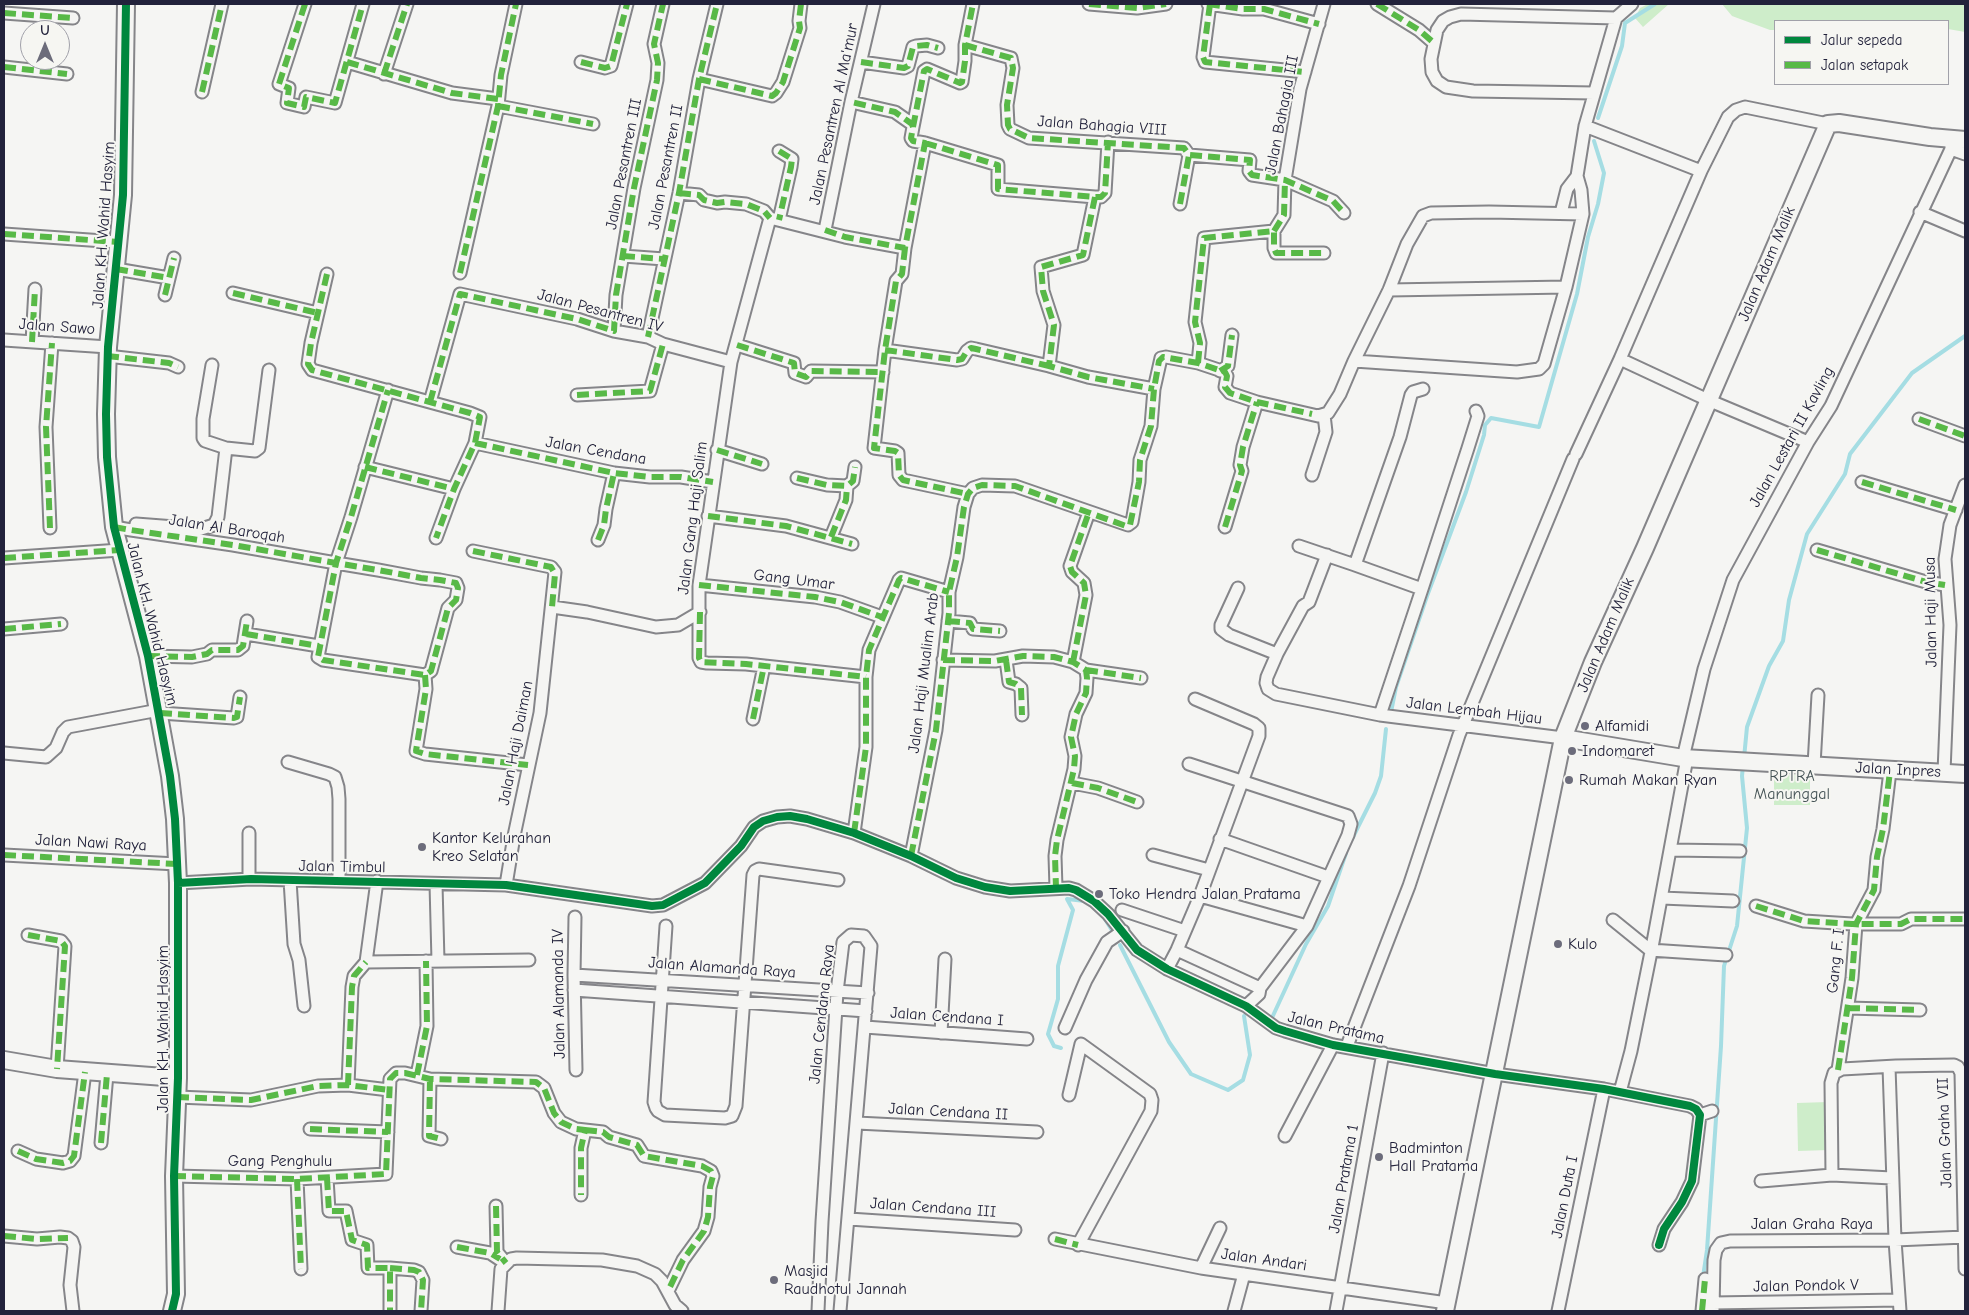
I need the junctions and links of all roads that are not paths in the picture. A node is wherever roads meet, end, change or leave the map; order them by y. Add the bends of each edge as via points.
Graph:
1 (126, 4) edge
2 (222, 4) edge
3 (305, 4) edge
4 (363, 4) edge
5 (407, 4) edge
6 (516, 4) edge
7 (627, 4) edge
8 (663, 4) edge
9 (717, 4) edge
10 (802, 4) edge
11 (874, 4) edge
12 (973, 4) edge
13 (1089, 4) edge
14 (1166, 4) edge
15 (1209, 4) edge
16 (1324, 4) edge
17 (1378, 4) edge
18 (1632, 4) edge
19 (4, 13) edge
20 (73, 18) dead end
21 (1616, 18) junction
22 (1319, 24) junction
23 (1434, 43) junction
24 (965, 45) junction
25 (938, 48) dead end
26 (347, 62) junction
27 (581, 62) dead end
28 (861, 62) junction
29 (4, 67) edge
30 (1305, 72) junction
31 (67, 74) dead end
32 (384, 74) junction
33 (700, 79) junction
34 (202, 92) dead end
35 (1594, 93) junction
36 (498, 102) junction
37 (851, 102) junction
38 (592, 124) dead end
39 (1828, 124) junction
40 (1585, 126) junction
41 (913, 127) junction
42 (1108, 142) junction
43 (1956, 143) edge
44 (924, 144) junction
45 (778, 151) dead end
46 (1965, 154) edge
47 (1189, 155) junction
48 (1701, 172) junction
49 (1577, 176) junction
50 (1285, 180) junction
51 (679, 193) junction
52 (1095, 198) junction
53 (1180, 204) dead end
54 (1920, 212) junction
55 (1344, 213) dead end
56 (1561, 213) junction
57 (1583, 214) junction
58 (774, 219) junction
59 (825, 230) junction
60 (1965, 231) edge
61 (1274, 232) junction
62 (4, 234) edge
63 (118, 242) junction
64 (905, 244) junction
65 (1324, 253) dead end
66 (623, 256) junction
67 (174, 258) dead end
68 (664, 259) junction
69 (116, 269) junction
70 (460, 273) dead end
71 (326, 274) dead end
72 (169, 278) junction
73 (1566, 287) junction
74 (35, 289) dead end
75 (1389, 290) junction
76 (232, 293) dead end
77 (165, 295) dead end
78 (318, 313) junction
79 (614, 331) junction
80 (1232, 335) dead end
81 (648, 337) junction
82 (4, 340) edge
83 (32, 342) junction
84 (52, 343) junction
85 (663, 344) junction
86 (737, 346) junction
87 (885, 350) junction
88 (108, 352) junction
89 (1620, 359) junction
90 (1354, 361) junction
91 (731, 362) junction
92 (1198, 363) junction
93 (212, 365) dead end
94 (1049, 366) junction
95 (178, 367) dead end
96 (268, 370) dead end
97 (1220, 371) junction
98 (883, 372) junction
99 (1154, 389) junction
100 (1423, 389) dead end
101 (388, 390) junction
102 (577, 395) dead end
103 (1708, 400) junction
104 (430, 402) junction
105 (1257, 402) junction
106 (1476, 410) dead end
107 (1324, 416) junction
108 (1919, 419) dead end
109 (1965, 436) edge
110 (1808, 442) junction
111 (475, 443) junction
112 (226, 448) junction
113 (718, 450) junction
114 (762, 464) dead end
115 (365, 467) junction
116 (855, 467) dead end
117 (614, 472) junction
118 (1312, 475) dead end
119 (797, 478) dead end
120 (713, 482) junction
121 (1862, 482) dead end
122 (1965, 485) edge
123 (847, 486) junction
124 (454, 489) junction
125 (968, 494) junction
126 (1956, 510) junction
127 (1089, 512) junction
128 (708, 516) junction
129 (114, 524) junction
130 (1225, 527) dead end
131 (50, 528) dead end
132 (831, 537) junction
133 (436, 538) dead end
134 (598, 540) dead end
135 (852, 544) dead end
136 (1299, 546) dead end
137 (120, 550) junction
138 (1817, 550) dead end
139 (473, 551) dead end
140 (1327, 556) junction
141 (4, 558) edge
142 (336, 563) junction
143 (1356, 565) junction
144 (699, 585) junction
145 (1946, 585) junction
146 (1238, 588) dead end
147 (1422, 589) junction
148 (949, 592) junction
149 (552, 607) junction
150 (700, 612) junction
151 (882, 617) junction
152 (247, 620) dead end
153 (948, 621) junction
154 (61, 624) dead end
155 (4, 629) edge
156 (1000, 631) dead end
157 (246, 634) junction
158 (319, 646) junction
159 (1277, 654) junction
160 (148, 656) junction
161 (943, 660) junction
162 (1006, 660) junction
163 (1073, 662) junction
164 (764, 666) junction
165 (1086, 670) junction
166 (425, 675) junction
167 (866, 677) junction
168 (1141, 678) dead end
169 (1818, 695) dead end
170 (240, 697) dead end
171 (1195, 699) dead end
172 (159, 711) junction
173 (1022, 715) dead end
174 (1380, 715) junction
175 (752, 719) dead end
176 (1463, 726) junction
177 (1563, 738) junction
178 (4, 753) edge
179 (1685, 758) junction
180 (288, 762) dead end
181 (1189, 764) dead end
182 (528, 765) junction
183 (1814, 765) junction
184 (1890, 770) junction
185 (1944, 772) junction
186 (1965, 774) edge
187 (1240, 782) junction
188 (1072, 783) junction
189 (1137, 802) dead end
190 (249, 832) dead end
191 (854, 833) junction
192 (1220, 839) junction
193 (1671, 850) junction
194 (1740, 851) dead end
195 (4, 855) edge
196 (1153, 855) dead end
197 (911, 856) junction
198 (177, 864) junction
199 (1209, 870) junction
200 (1328, 877) junction
201 (249, 879) junction
202 (290, 880) junction
203 (339, 880) junction
204 (838, 880) dead end
205 (377, 881) junction
206 (178, 883) junction
207 (436, 884) junction
208 (506, 884) junction
209 (1056, 888) junction
210 (1200, 896) junction
211 (1662, 898) junction
212 (1733, 901) dead end
213 (1756, 906) dead end
214 (1122, 910) dead end
215 (575, 917) dead end
216 (1965, 919) edge
217 (1613, 920) dead end
218 (1856, 924) junction
219 (666, 926) dead end
220 (1307, 926) junction
221 (1123, 931) junction
222 (1185, 931) junction
223 (28, 935) dead end
224 (1177, 950) junction
225 (1650, 950) junction
226 (1726, 955) dead end
227 (945, 959) dead end
228 (530, 960) dead end
229 (432, 961) junction
230 (366, 962) junction
231 (1167, 969) junction
232 (574, 975) junction
233 (661, 981) junction
234 (744, 986) junction
235 (1260, 988) junction
236 (574, 990) junction
237 (837, 992) junction
238 (868, 993) junction
239 (661, 996) junction
240 (743, 1002) junction
241 (304, 1006) dead end
242 (1246, 1006) junction
243 (1848, 1008) junction
244 (836, 1009) junction
245 (1920, 1010) dead end
246 (866, 1011) junction
247 (865, 1027) junction
248 (1065, 1028) dead end
249 (941, 1033) junction
250 (1027, 1039) dead end
251 (1333, 1045) junction
252 (1348, 1046) junction
253 (1383, 1052) junction
254 (4, 1060) edge
255 (1889, 1067) junction
256 (57, 1069) junction
257 (576, 1070) dead end
258 (1838, 1070) junction
259 (85, 1072) junction
260 (107, 1074) junction
261 (1495, 1074) junction
262 (418, 1076) junction
263 (178, 1078) junction
264 (430, 1079) junction
265 (348, 1085) junction
266 (1604, 1089) junction
267 (389, 1090) junction
268 (1620, 1092) junction
269 (1069, 1095) dead end
270 (177, 1097) junction
271 (1712, 1111) dead end
272 (1700, 1115) junction
273 (857, 1123) junction
274 (310, 1129) dead end
275 (585, 1130) junction
276 (388, 1132) junction
277 (1036, 1132) dead end
278 (1285, 1136) dead end
279 (441, 1138) dead end
280 (101, 1143) dead end
281 (18, 1151) dead end
282 (1832, 1174) junction
283 (174, 1176) junction
284 (327, 1178) junction
285 (1892, 1178) junction
286 (297, 1179) junction
287 (1761, 1181) dead end
288 (581, 1195) dead end
289 (496, 1206) dead end
290 (849, 1219) junction
291 (1220, 1228) dead end
292 (1015, 1230) dead end
293 (4, 1236) edge
294 (1965, 1237) edge
295 (1055, 1239) dead end
296 (1895, 1240) junction
297 (1659, 1244) dead end
298 (1078, 1245) junction
299 (457, 1247) dead end
300 (506, 1263) junction
301 (390, 1268) junction
302 (1201, 1268) junction
303 (301, 1269) dead end
304 (1965, 1269) edge
305 (1244, 1274) junction
306 (1705, 1279) dead end
307 (1341, 1288) junction
308 (668, 1291) junction
309 (1899, 1306) edge
310 (1446, 1307) edge
311 (1713, 1307) edge
312 (1778, 1307) edge
313 (1842, 1307) edge
314 (72, 1311) edge
315 (172, 1311) edge
316 (390, 1311) edge
317 (421, 1311) edge
318 (498, 1311) edge
319 (682, 1311) edge
320 (818, 1311) edge
321 (840, 1311) edge
322 (1234, 1311) edge
323 (1336, 1311) edge
324 (1558, 1311) edge
325 (1702, 1311) edge

1 - 63 street, Jalan KH. Wahid Hasyim via 123,195
2 - 34 street
3 - 26 street via 279,84 290,88 287,103 304,107 306,97 335,103
4 - 26 street
5 - 32 street
6 - 36 street
7 - 27 street via 611,66 605,68
8 - 66 street, Jalan Pesantren III via 654,44 657,80
9 - 33 street, Jalan Pesantren II
10 - 33 street via 800,28 783,82 772,96
11 - 28 street, Jalan Pesantren Al Ma'mur
12 - 24 street
13 - 14 street via 1137,8
15 - 22 street via 1264,9
15 - 30 street via 1205,62
16 - 22 street, Jalan Bahagia III
17 - 23 street
18 - 21 street
19 - 20 street
21 - 23 street via 1461,14 1443,21
21 - 35 street
22 - 30 street, Jalan Bahagia III
23 - 35 street via 1432,72 1446,87 1473,91
24 - 41 street via 966,61 960,83 927,68 924,71
24 - 42 street, Jalan Bahagia VIII via 1011,58 1013,68 1007,105 1010,129 1029,138
25 - 28 street via 916,46 908,66 904,68
26 - 32 street
28 - 37 street, Jalan Pesantren Al Ma'mur
29 - 31 street
30 - 50 street, Jalan Bahagia III
32 - 36 street
33 - 51 street, Jalan Pesantren II
35 - 40 street
36 - 38 street
36 - 70 street
37 - 41 street via 895,112 910,121
37 - 59 street, Jalan Pesantren Al Ma'mur
39 - 43 street via 1839,123
39 - 48 street via 1745,107 1736,110 1728,117
39 - 103 street, Jalan Adam Malik
40 - 48 street
40 - 49 street
41 - 44 street via 911,138
42 - 47 street, Jalan Bahagia VIII via 1184,148
42 - 52 street via 1105,193
43 - 46 street
43 - 54 street, Jalan Lestari II Kavling
44 - 52 street via 998,165 998,189
44 - 64 street
45 - 58 street, Jalan Gang Haji Salim via 792,159
47 - 50 street, Jalan Bahagia VIII via 1250,160 1252,175
47 - 53 street
48 - 89 street
49 - 56 street via 1567,189
49 - 57 street
50 - 55 street via 1332,201
50 - 61 street, Jalan Bahagia III via 1284,216
51 - 58 street via 699,195 704,200 717,203 746,204
51 - 68 street, Jalan Pesantren II
52 - 94 street via 1083,255 1041,267 1043,291 1054,325
54 - 60 street
54 - 110 street, Jalan Lestari II Kavling via 1831,406
56 - 57 street
56 - 75 street via 1431,213 1423,216 1407,244
57 - 73 street
58 - 59 street
58 - 86 street, Jalan Gang Haji Salim
59 - 64 street via 845,237
61 - 65 street via 1276,253
61 - 92 street via 1218,235 1203,239 1196,322 1200,343
62 - 63 street
63 - 69 street, Jalan KH. Wahid Hasyim
64 - 87 street via 902,274 896,281
66 - 68 street
66 - 79 street, Jalan Pesantren III
67 - 72 street
68 - 81 street, Jalan Pesantren II
69 - 72 street
69 - 88 street, Jalan KH. Wahid Hasyim
71 - 78 street
72 - 77 street
73 - 75 street
73 - 90 street via 1544,364 1534,371
74 - 83 street
75 - 90 street
76 - 78 street
78 - 101 street via 308,364 312,370
79 - 81 street, Jalan Pesantren IV
79 - 104 street, Jalan Pesantren IV via 577,319 460,294
80 - 97 street via 1228,366
81 - 85 street, Jalan Pesantren IV
82 - 83 street, Jalan Sawo
83 - 84 street, Jalan Sawo
84 - 88 street, Jalan Sawo
84 - 131 street via 46,427
85 - 91 street, Jalan Pesantren IV
85 - 102 street via 650,391
86 - 91 street, Jalan Gang Haji Salim
86 - 98 street via 794,363 795,374 806,377 811,371
87 - 94 street via 957,360 962,359 966,351 976,348
87 - 98 street
88 - 95 street, Jalan Sawo
88 - 129 street, Jalan KH. Wahid Hasyim via 107,448
89 - 103 street
89 - 176 street via 1575,456
90 - 107 street via 1340,394
91 - 113 street, Jalan Gang Haji Salim
92 - 97 street
92 - 99 street via 1166,356 1161,358
93 - 112 street via 203,438
94 - 99 street
96 - 112 street via 259,448 255,451
97 - 105 street via 1226,374 1227,391
98 - 125 street via 874,448 898,453 899,475 903,480
99 - 127 street via 1151,426 1140,460 1132,522 1126,526
100 - 143 street via 1411,395
101 - 104 street
101 - 115 street
103 - 110 street
103 - 177 street, Jalan Adam Malik
104 - 111 street via 480,417
105 - 107 street
105 - 130 street via 1243,447 1242,471
106 - 147 street via 1478,416 1471,440
107 - 118 street via 1326,432
108 - 109 street
110 - 179 street, Jalan Lestari II Kavling via 1733,580 1704,669
111 - 117 street, Jalan Cendana
111 - 124 street
112 - 129 street via 218,517 214,525 201,529
113 - 114 street
113 - 120 street, Jalan Gang Haji Salim
115 - 124 street
115 - 142 street
116 - 123 street via 853,481
117 - 120 street, Jalan Cendana
117 - 134 street
119 - 123 street via 828,486
120 - 128 street, Jalan Gang Haji Salim
121 - 126 street
122 - 126 street, Jalan Haji Musa
123 - 132 street via 846,500
124 - 133 street
125 - 127 street via 976,486 1015,486
125 - 148 street, Jalan Haji Mualim Arab
126 - 145 street, Jalan Haji Musa via 1950,525 1945,559
127 - 163 street via 1070,566 1084,583 1086,594
128 - 132 street via 786,526
128 - 144 street, Jalan Gang Haji Salim
129 - 137 street, Jalan KH. Wahid Hasyim
129 - 142 street, Jalan Al Baroqah
132 - 135 street
136 - 140 street
137 - 141 street
137 - 160 street, Jalan KH. Wahid Hasyim
138 - 145 street
139 - 149 street, Jalan Haji Daiman via 551,567 555,574
140 - 143 street
140 - 159 street via 1309,602 1303,606
142 - 158 street
142 - 166 street, Jalan Al Baroqah via 456,583 456,600 448,608 431,671
143 - 147 street
144 - 150 street, Jalan Gang Haji Salim
144 - 151 street, Gang Umar via 815,597
145 - 185 street, Jalan Haji Musa via 1950,625
146 - 159 street via 1222,629 1229,635
147 - 174 street
148 - 151 street via 901,578
148 - 153 street, Jalan Haji Mualim Arab
149 - 150 street via 656,627 678,625
149 - 182 street, Jalan Haji Daiman via 540,713
150 - 164 street, Jalan Gang Haji Salim via 701,662
151 - 167 street via 869,650
152 - 157 street
153 - 156 street via 970,623 974,629
153 - 161 street, Jalan Haji Mualim Arab
154 - 155 street
157 - 158 street
157 - 160 street via 243,646 234,651 212,650 192,657
158 - 166 street via 318,656 324,660
159 - 174 street, Jalan Lembah Hijau via 1266,683 1268,689 1276,694
160 - 172 street, Jalan KH. Wahid Hasyim
161 - 162 street
161 - 197 street, Jalan Haji Mualim Arab via 936,730
162 - 163 street via 1031,656
162 - 173 street via 1009,682 1021,688
163 - 165 street
164 - 167 street, Jalan Gang Haji Salim
164 - 175 street
165 - 168 street
165 - 188 street via 1086,692 1076,714 1071,737 1075,756
166 - 182 street via 426,689 416,748 419,753
167 - 191 street via 866,747
169 - 183 street
170 - 172 street via 234,718
171 - 187 street via 1259,728 1259,736
172 - 178 street via 68,726 56,748 46,757
172 - 198 street, Jalan KH. Wahid Hasyim via 170,776
174 - 176 street, Jalan Lembah Hijau
176 - 177 street, Jalan Lembah Hijau
176 - 252 street via 1409,886
177 - 179 street, Jalan Inpres
177 - 261 street, Jalan Adam Malik
179 - 183 street, Jalan Inpres
179 - 193 street, Jalan Lestari II Kavling
180 - 203 street via 335,778 339,799
181 - 187 street
182 - 208 street, Jalan Haji Daiman
183 - 184 street, Jalan Inpres
184 - 185 street, Jalan Inpres
184 - 218 street, Gang F. I via 1874,890
185 - 186 street, Jalan Inpres
187 - 192 street
187 - 200 street via 1348,816 1351,824 1348,835
188 - 189 street
188 - 209 street via 1055,856
190 - 201 street
191 - 197 street, Jalan Pratama
191 - 208 street, Jalan Timbul via 790,816 763,821 705,883 658,906
192 - 199 street
192 - 200 street
193 - 194 street
193 - 211 street, Jalan Lestari II Kavling
195 - 198 street, Jalan Nawi Raya
196 - 199 street
197 - 209 street, Jalan Pratama via 956,878 985,887 1010,891
198 - 206 street, Jalan KH. Wahid Hasyim
199 - 210 street
200 - 220 street
201 - 202 street, Jalan Timbul
201 - 206 street, Jalan Timbul
202 - 203 street, Jalan Timbul
202 - 241 street via 294,944
203 - 205 street, Jalan Timbul
204 - 234 street via 755,871 752,875
205 - 207 street, Jalan Timbul
205 - 230 street
206 - 263 street, Jalan KH. Wahid Hasyim
207 - 208 street, Jalan Timbul
207 - 229 street
209 - 221 street, Jalan Pratama via 1076,890 1094,901
210 - 220 street
210 - 222 street
211 - 212 street
211 - 225 street, Jalan Lestari II Kavling
213 - 218 street via 1804,921
214 - 222 street
215 - 232 street, Jalan Alamanda IV
216 - 218 street
217 - 225 street
218 - 243 street, Gang F. I
219 - 233 street
220 - 235 street
221 - 231 street, Jalan Pratama via 1136,950
221 - 248 street via 1107,942
222 - 224 street
223 - 256 street via 61,941 65,946
224 - 231 street
224 - 235 street
225 - 226 street
225 - 268 street, Jalan Lestari II Kavling
227 - 249 street
228 - 229 street
229 - 230 street
229 - 262 street via 427,1026
230 - 265 street via 354,976 352,987
231 - 242 street, Jalan Pratama
232 - 233 street, Jalan Alamanda Raya
232 - 236 street, Jalan Alamanda IV
233 - 234 street, Jalan Alamanda Raya
233 - 239 street
234 - 237 street, Jalan Alamanda Raya
234 - 240 street
235 - 242 street via 1259,994
236 - 239 street, Jalan Alamanda Raya
236 - 257 street, Jalan Alamanda IV
237 - 238 street, Jalan Alamanda Raya
237 - 238 street, Jalan Cendana Raya via 843,942 851,935 864,936 872,946
237 - 244 street, Jalan Cendana Raya
238 - 246 street, Jalan Cendana Raya
239 - 240 street, Jalan Alamanda Raya
239 - 240 street via 654,1102 658,1111 665,1115 732,1116 736,1106
240 - 244 street, Jalan Alamanda Raya
242 - 251 street, Jalan Pratama via 1276,1028
243 - 245 street
243 - 258 street, Gang F. I
244 - 246 street, Jalan Alamanda Raya
244 - 320 street, Jalan Cendana Raya
246 - 247 street, Jalan Cendana Raya
247 - 249 street, Jalan Cendana I
247 - 273 street, Jalan Cendana Raya
249 - 250 street, Jalan Cendana I
251 - 252 street, Jalan Pratama
251 - 278 street
252 - 253 street, Jalan Pratama
253 - 261 street, Jalan Pratama
253 - 307 street, Jalan Pratama 1
254 - 256 street
255 - 258 street, Jalan Graha VII
255 - 285 street
255 - 294 street, Jalan Graha VII via 1954,1065 1960,1070
256 - 259 street
258 - 282 street, Gang F. I via 1831,1078
259 - 260 street
259 - 281 street via 74,1156 70,1161 36,1159
260 - 263 street
260 - 280 street
261 - 266 street, Jalan Pratama
261 - 310 street, Jalan Adam Malik
262 - 264 street
262 - 267 street via 396,1073 390,1079
263 - 270 street, Jalan KH. Wahid Hasyim
264 - 275 street via 536,1082 544,1088 561,1122
264 - 279 street via 429,1136
265 - 267 street
265 - 270 street via 318,1086 251,1100
266 - 268 street, Jalan Pratama
266 - 324 street, Jalan Duta I
267 - 276 street
268 - 272 street, Jalan Pratama via 1690,1106
269 - 298 street via 1081,1044 1150,1094 1152,1100 1151,1111
270 - 283 street, Jalan KH. Wahid Hasyim
271 - 272 street
272 - 297 street via 1692,1181 1664,1229
273 - 277 street, Jalan Cendana II
273 - 290 street, Jalan Cendana Raya
274 - 276 street
275 - 288 street via 581,1148
275 - 308 street via 603,1132 608,1138 637,1146 644,1156 702,1166 711,1171 713,1176 704,1231 683,1260
276 - 284 street, Gang Penghulu via 386,1174
282 - 285 street
282 - 287 street
283 - 286 street, Gang Penghulu
283 - 315 street, Jalan KH. Wahid Hasyim via 176,1294
284 - 286 street, Gang Penghulu
284 - 301 street via 328,1211 346,1211 352,1240 367,1245 368,1268
285 - 296 street
286 - 303 street
289 - 300 street via 497,1252
290 - 292 street, Jalan Cendana III
290 - 321 street, Jalan Cendana Raya
291 - 302 street
293 - 314 street via 60,1237 72,1241
294 - 296 street, Jalan Graha Raya
294 - 304 street, Jalan Graha VII
295 - 298 street, Jalan Andari
296 - 309 street
296 - 311 street, Jalan Graha Raya via 1721,1243 1714,1260
298 - 302 street, Jalan Andari
299 - 300 street via 490,1252
300 - 308 street via 517,1258 610,1262 646,1269 662,1281
300 - 318 street via 501,1269
301 - 316 street
301 - 317 street via 420,1272 423,1280
302 - 305 street, Jalan Andari
305 - 307 street, Jalan Andari
305 - 322 street
306 - 325 street
307 - 310 street, Jalan Andari
307 - 323 street, Jalan Pratama 1
308 - 319 street
309 - 313 street, Jalan Pondok V
311 - 312 street, Jalan Pondok V
312 - 313 street, Jalan Pondok V

